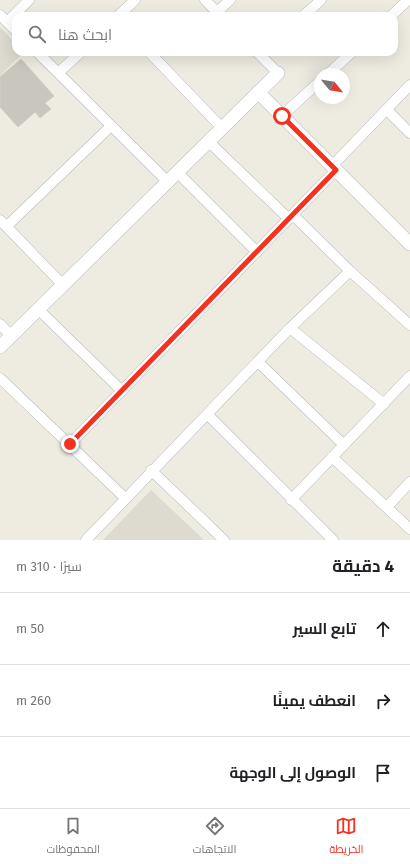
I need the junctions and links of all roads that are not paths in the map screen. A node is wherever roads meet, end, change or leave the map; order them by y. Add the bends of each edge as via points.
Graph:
1 (29, 0) edge
2 (135, 0) edge
3 (205, 0) edge
4 (230, 0) edge
5 (321, 0) edge
6 (408, 0) edge
7 (12, 12) edge
8 (13, 12) edge
9 (122, 12) edge
10 (217, 12) edge
11 (221, 12) edge
12 (308, 12) edge
13 (395, 12) edge
14 (3, 19) edge
15 (12, 27) edge
16 (41, 56) edge
17 (77, 56) edge
18 (153, 56) edge
19 (263, 56) edge
20 (348, 56) edge
21 (335, 68) edge
22 (58, 73) junction
23 (278, 73) joint
24 (410, 85) edge
25 (314, 87) edge
26 (258, 92) junction
27 (387, 110) junction
28 (282, 116) junction
29 (111, 126) junction
30 (222, 128) junction
31 (410, 133) edge
32 (208, 141) junction
33 (334, 168) junction
34 (177, 172) junction
35 (168, 182) junction
36 (291, 217) junction
37 (3, 223) edge
38 (410, 244) edge
39 (257, 252) junction
40 (350, 271) junction
41 (63, 285) junction
42 (38, 309) junction
43 (0, 324) edge
44 (410, 326) edge
45 (290, 328) junction
46 (12, 336) junction
47 (0, 347) edge
48 (258, 362) junction
49 (410, 376) edge
50 (0, 378) edge
51 (122, 391) junction
52 (384, 404) junction
53 (207, 414) junction
54 (70, 444) junction
55 (344, 445) junction
56 (332, 457) junction
57 (151, 470) junction
58 (410, 482) edge
59 (125, 498) junction
60 (291, 500) junction
61 (387, 507) junction
62 (410, 529) edge
63 (86, 540) edge
64 (224, 540) edge
65 (333, 540) edge

1 - 8 street
2 - 9 street
3 - 10 street
4 - 11 street
5 - 12 street
6 - 13 street
7 - 14 street
14 - 15 street
16 - 22 street
17 - 22 street
18 - 30 street
19 - 23 street
20 - 21 street
22 - 29 street
23 - 26 street
24 - 27 street
25 - 28 street
26 - 28 street
26 - 30 street
27 - 31 street
27 - 33 street
28 - 33 street
29 - 35 street
29 - 37 street
30 - 32 street
32 - 34 street
32 - 36 street
33 - 36 street
33 - 38 street
34 - 35 street
34 - 39 street
35 - 41 street
36 - 39 street
36 - 40 street
37 - 41 street
39 - 51 street
40 - 44 street
40 - 45 street
41 - 42 street
42 - 46 street
42 - 51 street
43 - 46 street
45 - 48 street
45 - 52 street
46 - 47 street
48 - 53 street
48 - 55 street
49 - 52 street
50 - 54 street
51 - 54 street
52 - 55 street
53 - 57 street
53 - 60 street
54 - 59 street
55 - 56 street
56 - 60 street
56 - 61 street
57 - 59 street
57 - 64 street
58 - 61 street
59 - 63 street
60 - 65 street
61 - 62 street

